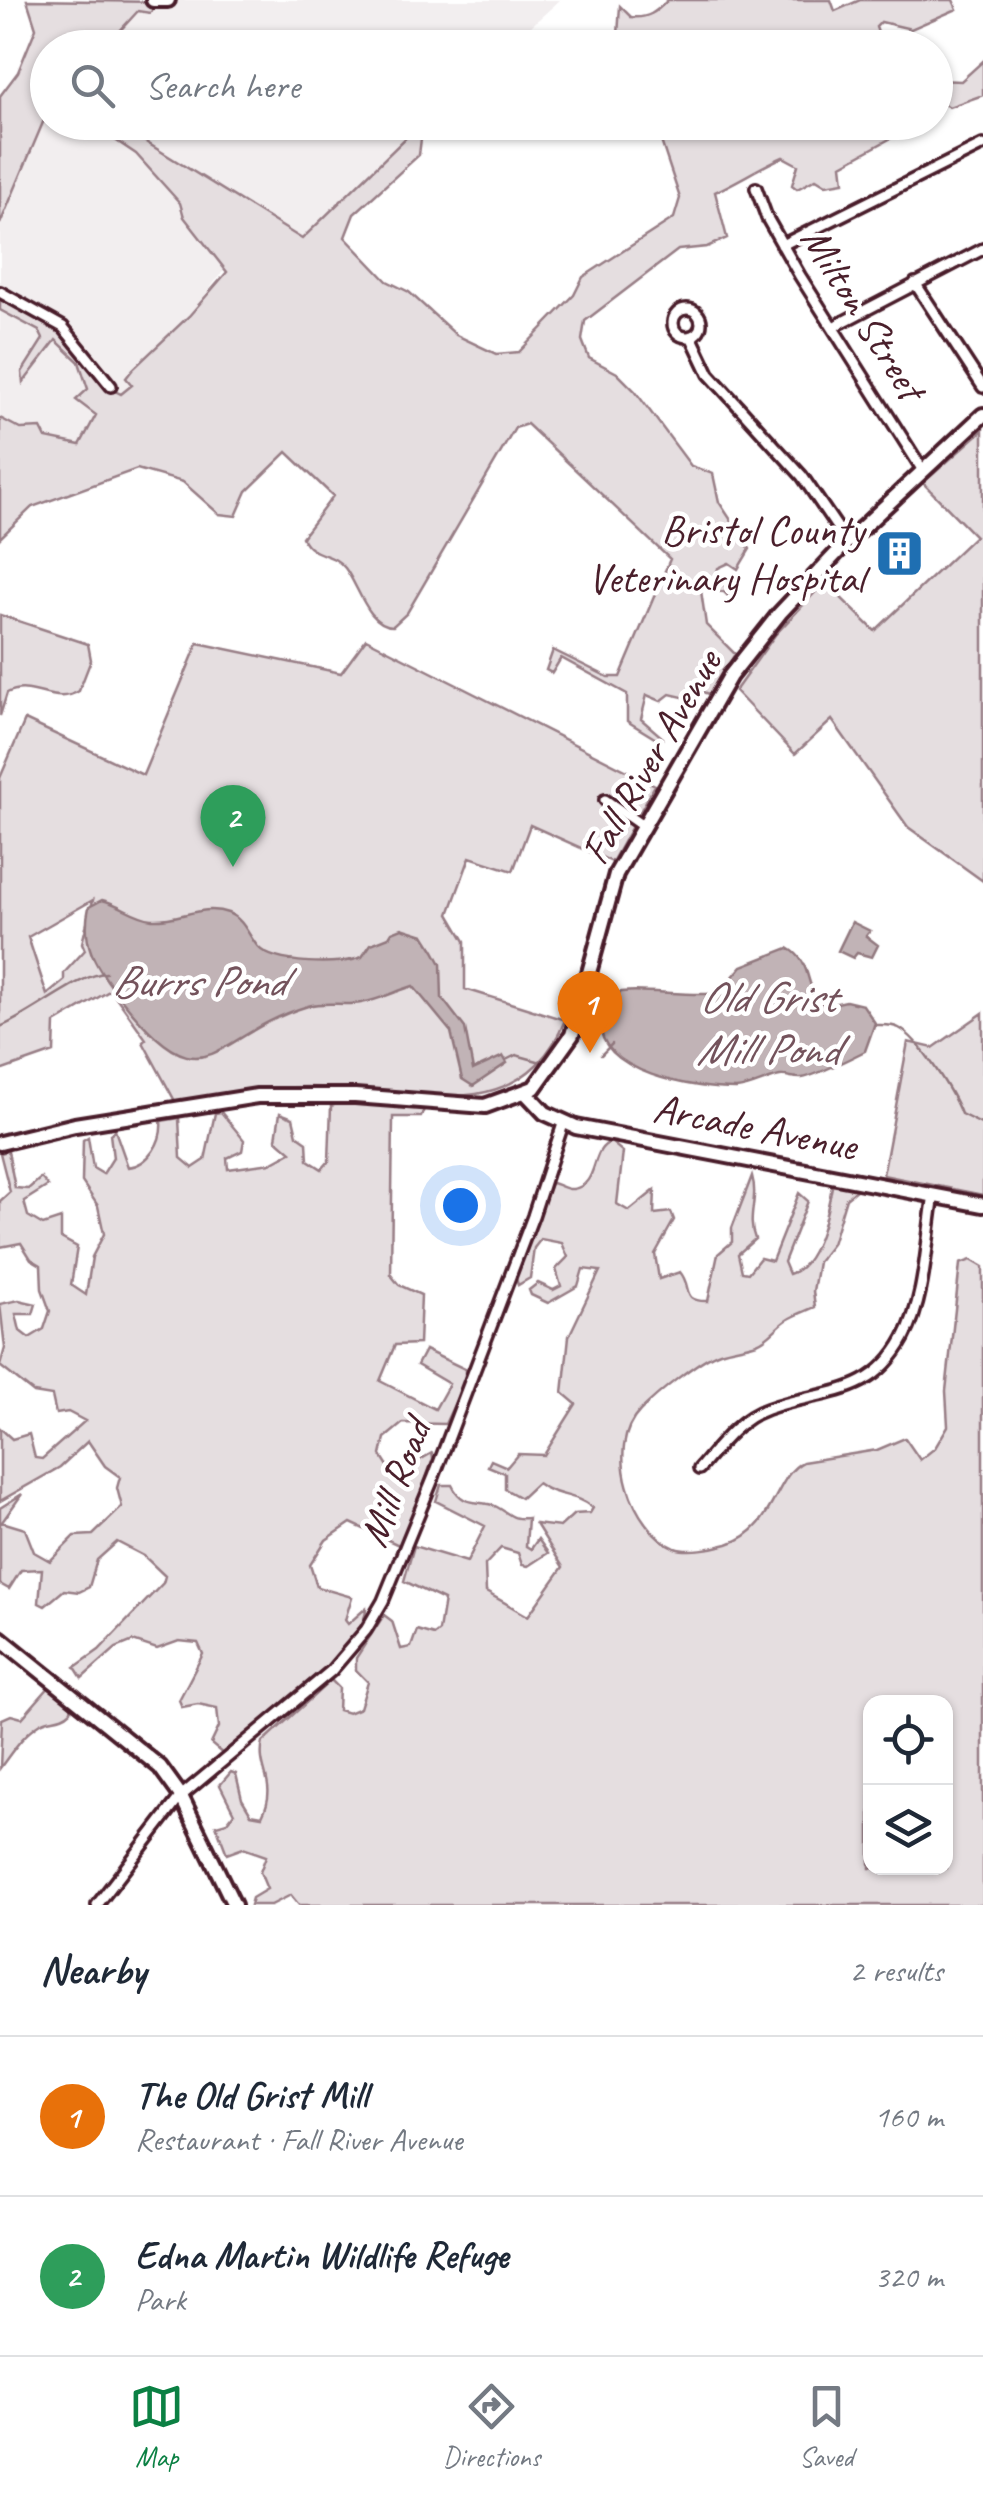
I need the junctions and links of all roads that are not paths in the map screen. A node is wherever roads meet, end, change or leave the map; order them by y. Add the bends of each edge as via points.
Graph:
1 (153, 0) edge
2 (168, 0) edge
3 (983, 145) edge
4 (756, 188) dead end
5 (782, 245) junction
6 (983, 249) edge
7 (916, 284) junction
8 (0, 292) edge
9 (833, 327) junction
10 (691, 336) dead end
11 (111, 386) dead end
12 (983, 387) edge
13 (983, 415) edge
14 (922, 469) junction
15 (847, 542) junction
16 (605, 800) dead end
17 (641, 825) junction
18 (526, 1093) junction
19 (563, 1124) junction
20 (0, 1143) edge
21 (934, 1195) junction
22 (983, 1206) edge
23 (699, 1469) dead end
24 (0, 1638) edge
25 (182, 1796) junction
26 (97, 1905) edge
27 (234, 1905) edge

1 - 2 main road
3 - 5 street
4 - 5 street, Milton Street
5 - 9 street, Milton Street
6 - 7 street
7 - 9 street
7 - 12 street
8 - 11 street via 62,328
9 - 14 street, Milton Street
10 - 15 street via 709,374 802,476
13 - 14 main road, Fall River Avenue
14 - 15 main road, Fall River Avenue
15 - 17 main road, Fall River Avenue via 730,676
16 - 17 street
17 - 18 main road, Fall River Avenue via 616,874 572,1035
18 - 19 main road, Arcade Avenue
18 - 20 main road via 472,1106 257,1096
19 - 21 main road, Arcade Avenue
19 - 25 street, Mill Road via 383,1601 332,1672
21 - 22 main road, Arcade Avenue
21 - 23 street via 918,1294 905,1336 886,1363 858,1386 766,1409 738,1425
24 - 25 main road via 133,1742
25 - 26 street, Mill Road
25 - 27 main road

